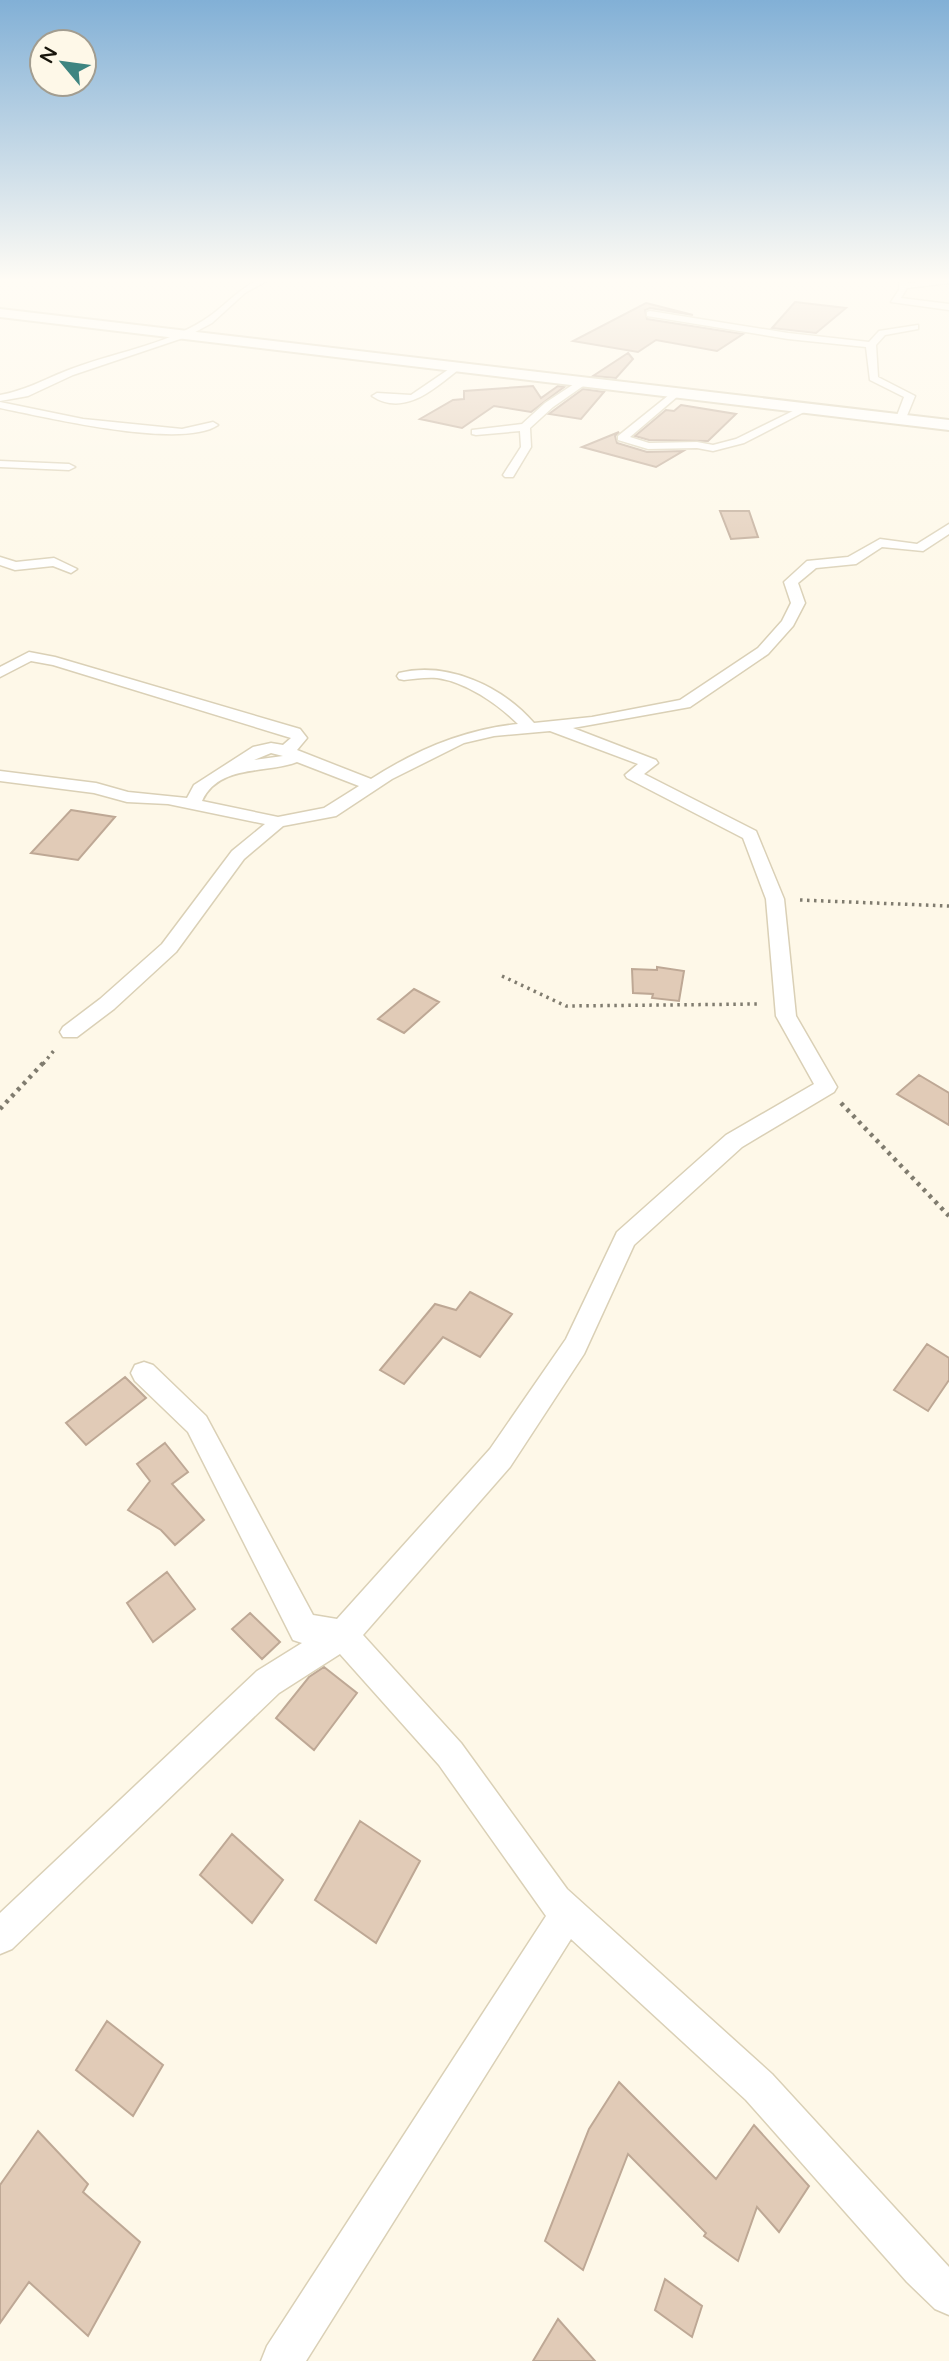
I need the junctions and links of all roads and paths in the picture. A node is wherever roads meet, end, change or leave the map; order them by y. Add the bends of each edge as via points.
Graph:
1 (34, 389) edge
2 (430, 389) edge
3 (573, 389) edge
4 (629, 389) edge
5 (896, 389) edge
6 (674, 394) junction
7 (377, 396) dead end
8 (0, 398) edge
9 (0, 405) edge
10 (803, 410) junction
11 (900, 421) junction
12 (213, 425) dead end
13 (949, 425) edge
14 (525, 427) junction
15 (476, 432) dead end
16 (0, 464) edge
17 (69, 467) dead end
18 (509, 475) dead end
19 (949, 528) edge
20 (0, 561) edge
21 (71, 569) dead end
22 (0, 673) edge
23 (404, 676) dead end
24 (552, 726) junction
25 (530, 727) junction
26 (292, 754) junction
27 (0, 776) edge
28 (372, 785) junction
29 (192, 806) junction
30 (278, 822) junction
31 (775, 899) junction
32 (949, 906) edge
33 (502, 976) dead end
34 (785, 1005) junction
35 (70, 1032) joint
36 (826, 1087) junction
37 (0, 1109) edge
38 (949, 1216) edge
39 (144, 1373) dead end
40 (343, 1635) junction
41 (568, 1913) junction
42 (0, 1937) edge
43 (949, 2295) edge
44 (282, 2361) edge

1 - 8 street
2 - 7 street via 407,399
3 - 14 street
4 - 6 main road
5 - 11 street via 910,396
6 - 10 main road
6 - 10 street via 622,438 648,446 697,444 713,448 740,441
9 - 12 street via 83,422 182,432
10 - 11 main road
11 - 13 main road
14 - 15 street
14 - 18 street via 526,447
16 - 17 street
19 - 24 street via 919,548 880,543 851,561 812,564 791,582 798,603 788,623 763,651 685,704
20 - 21 street via 15,566 54,562
22 - 26 street via 29,656 55,660 294,732 299,738
23 - 25 street via 439,674 458,680 502,702
24 - 25 street
24 - 31 street via 650,763 633,775 750,835
25 - 28 street via 458,740
26 - 28 street
26 - 29 street via 277,764 236,766 200,788
27 - 29 street
28 - 30 street via 330,812
29 - 30 street
30 - 35 street via 239,855 169,948
31 - 32 path
31 - 34 street
33 - 34 path via 566,1006
34 - 36 street via 786,1016
35 - 37 path
36 - 38 path
36 - 40 street via 734,1141 625,1239 575,1346 500,1458
39 - 40 street via 197,1424 304,1629
40 - 41 street via 450,1754
40 - 42 street via 268,1682
41 - 43 street via 759,2087
41 - 44 street

